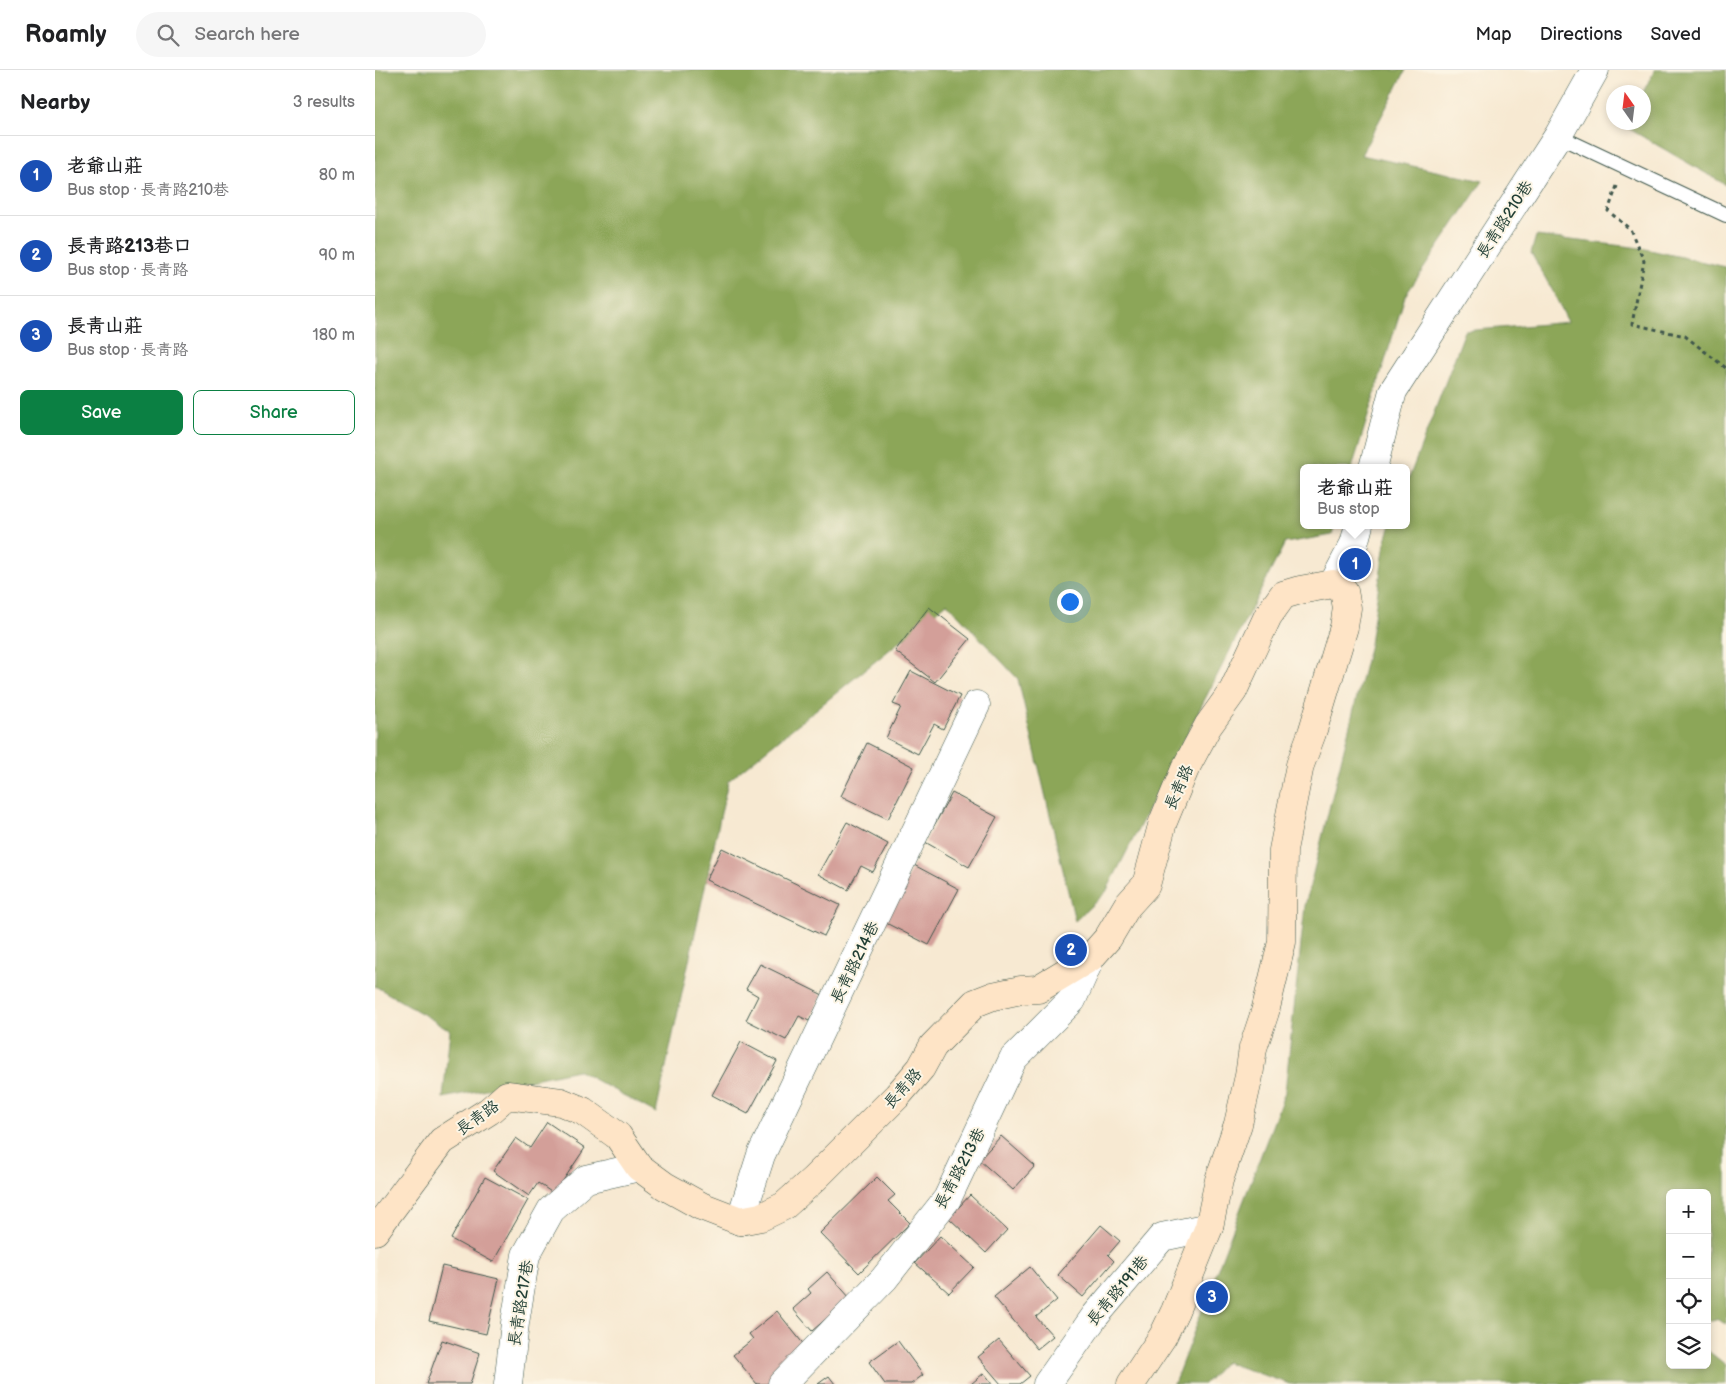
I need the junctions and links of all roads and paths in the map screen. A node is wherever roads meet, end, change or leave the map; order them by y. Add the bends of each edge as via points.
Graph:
1 (1595, 70) edge
2 (1558, 136) junction
3 (1625, 167) junction
4 (1726, 215) edge
5 (1726, 368) edge
6 (1374, 464) edge
7 (1358, 529) edge
8 (1333, 584) junction
9 (976, 705) dead end
10 (1091, 957) junction
11 (639, 1167) junction
12 (740, 1221) junction
13 (1209, 1227) junction
14 (375, 1231) edge
15 (508, 1384) edge
16 (782, 1384) edge
17 (1047, 1384) edge
18 (1131, 1384) edge

1 - 2 street, 長青路210巷
2 - 3 lane
2 - 6 street, 長青路210巷 via 1393,391
3 - 4 lane
3 - 5 path via 1608,211 1630,228 1644,261 1632,324 1685,336
7 - 8 street via 1354,544
8 - 10 street, 長青路 via 1283,595 1268,616 1233,691 1208,726 1185,769 1163,822 1146,885
8 - 13 street via 1344,591 1347,608 1344,626 1300,765 1283,850 1282,942 1253,1048 1238,1124 1219,1180
9 - 12 street, 長青路214巷 via 761,1155
10 - 12 street, 長青路 via 1038,989 993,996 975,1003 933,1046 921,1068 897,1096 785,1206 761,1217
10 - 16 street, 長青路213巷 via 1072,1000 1013,1059 947,1199 884,1280
11 - 12 street, 長青路 via 701,1206
11 - 14 street, 長青路 via 618,1136 583,1111 561,1102 507,1095 443,1141
11 - 15 street, 長青路217巷 via 586,1178 551,1210 526,1255
13 - 17 street, 長青路191巷 via 1162,1237 1095,1316
13 - 18 street via 1163,1336

